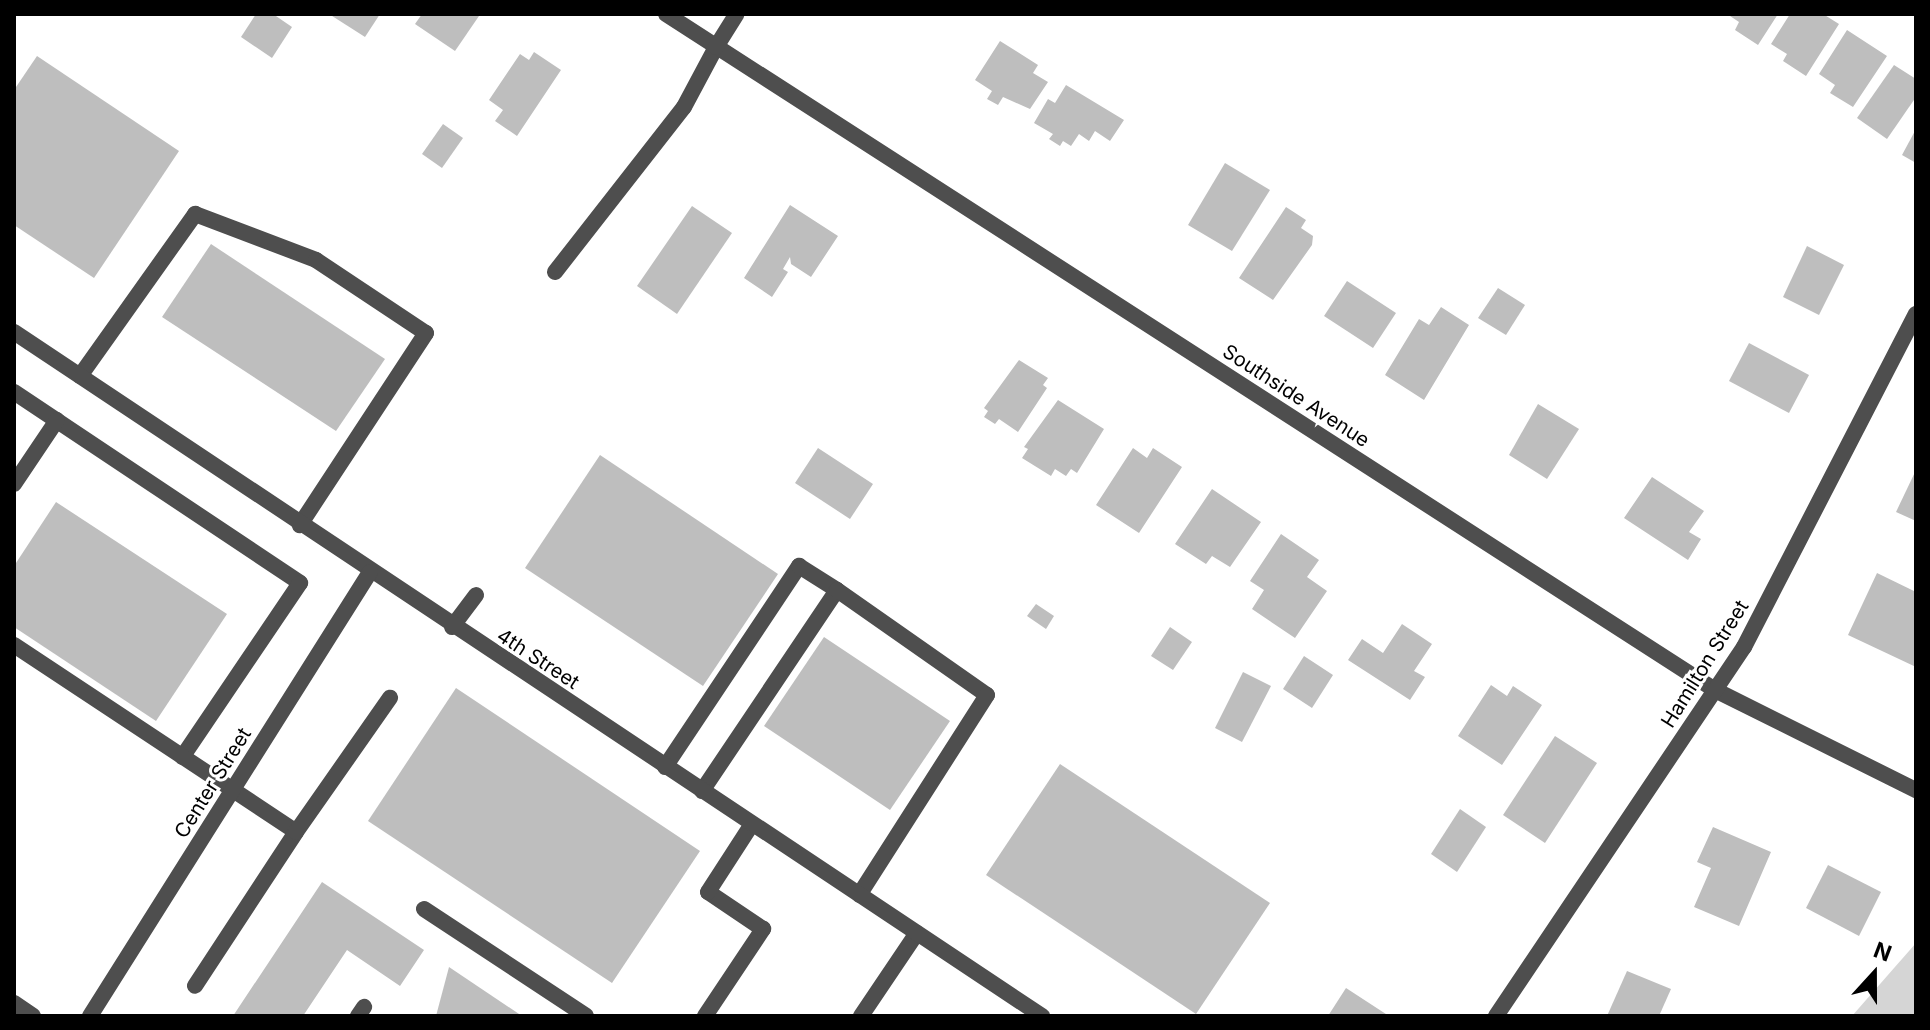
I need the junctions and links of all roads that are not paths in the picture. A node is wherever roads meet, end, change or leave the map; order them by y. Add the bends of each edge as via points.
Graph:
1 (666, 14) edge
2 (737, 14) edge
3 (716, 47) junction
4 (555, 272) dead end
5 (1916, 314) edge
6 (14, 332) edge
7 (80, 376) junction
8 (14, 392) edge
9 (57, 420) junction
10 (14, 484) edge
11 (300, 525) junction
12 (370, 572) junction
13 (837, 590) junction
14 (476, 595) dead end
15 (452, 627) junction
16 (14, 645) edge
17 (1715, 690) junction
18 (390, 698) dead end
19 (182, 757) junction
20 (665, 767) junction
21 (233, 790) junction
22 (1916, 790) edge
23 (702, 791) junction
24 (752, 824) junction
25 (296, 832) junction
26 (859, 895) junction
27 (424, 909) dead end
28 (917, 933) junction
29 (195, 986) dead end
30 (14, 1003) edge
31 (33, 1016) edge
32 (90, 1016) edge
33 (586, 1016) edge
34 (705, 1016) edge
35 (861, 1016) edge
36 (1042, 1016) edge
37 (1496, 1016) edge

1 - 3 street, Southside Avenue
2 - 3 street
3 - 4 street via 684,107
3 - 17 street, Southside Avenue
5 - 17 street, Hamilton Street via 1744,647
6 - 7 street, 4th Street
7 - 11 street, 4th Street
7 - 11 street via 195,214 316,260 426,333
8 - 9 street
9 - 10 street
9 - 19 street via 300,583
11 - 12 street, 4th Street
12 - 15 street, 4th Street
12 - 21 street, Center Street
13 - 20 street via 799,566
13 - 23 street
13 - 26 street via 987,695
14 - 15 street
15 - 20 street, 4th Street
16 - 19 street
17 - 22 street, Southside Avenue
17 - 37 street, Hamilton Street
18 - 25 street
19 - 21 street
20 - 23 street, 4th Street
21 - 25 street
21 - 32 street, Center Street
23 - 24 street, 4th Street
24 - 26 street, 4th Street
24 - 34 street via 708,892 763,929
25 - 29 street
26 - 28 street, 4th Street
27 - 33 street
28 - 35 street
28 - 36 street, 4th Street
30 - 31 street

